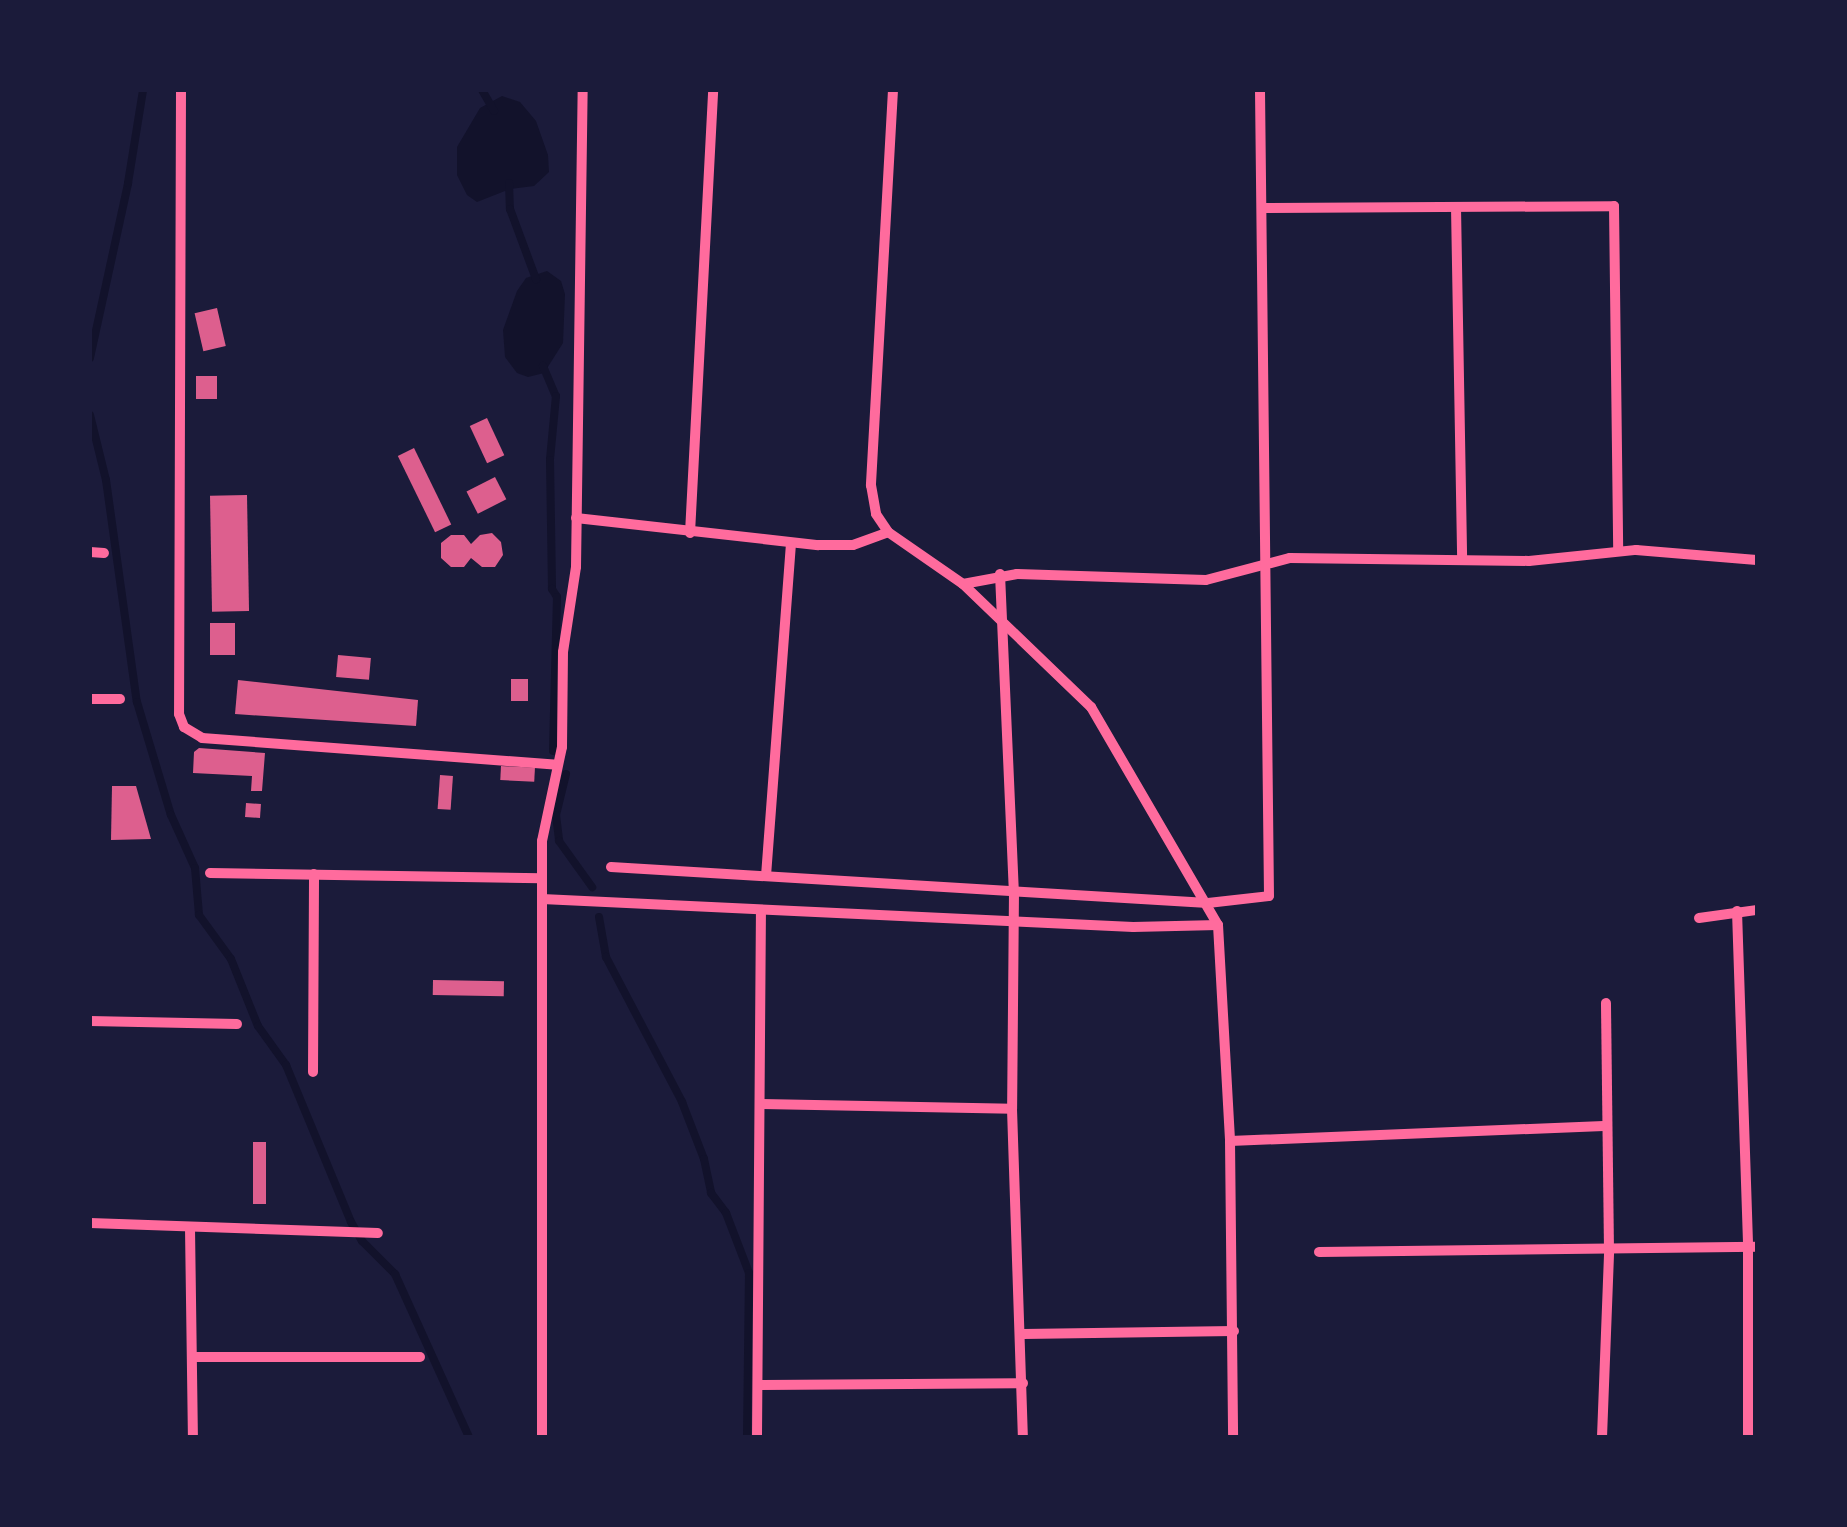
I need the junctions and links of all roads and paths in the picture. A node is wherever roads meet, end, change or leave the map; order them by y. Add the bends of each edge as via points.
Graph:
1 (181, 90) edge
2 (583, 90) edge
3 (713, 90) edge
4 (893, 90) edge
5 (1260, 90) edge
6 (1456, 207) junction
7 (1262, 208) junction
8 (576, 518) junction
9 (888, 532) junction
10 (690, 534) junction
11 (791, 543) junction
12 (1618, 550) junction
13 (90, 552) edge
14 (104, 552) dead end
15 (1462, 558) junction
16 (1757, 560) edge
17 (1265, 562) junction
18 (1000, 574) junction
19 (962, 584) junction
20 (1002, 622) junction
21 (120, 698) dead end
22 (90, 700) edge
23 (556, 765) junction
24 (610, 867) dead end
25 (210, 873) dead end
26 (314, 874) junction
27 (766, 876) junction
28 (542, 878) junction
29 (1014, 892) junction
30 (542, 899) junction
31 (1208, 903) junction
32 (761, 910) junction
33 (1757, 910) edge
34 (1738, 911) junction
35 (1014, 918) junction
36 (1699, 918) dead end
37 (1218, 925) junction
38 (1606, 1003) dead end
39 (90, 1021) edge
40 (237, 1024) dead end
41 (313, 1072) dead end
42 (762, 1104) junction
43 (1012, 1109) junction
44 (1604, 1126) junction
45 (1230, 1141) junction
46 (90, 1223) edge
47 (190, 1228) junction
48 (378, 1233) dead end
49 (1752, 1246) edge
50 (1609, 1251) junction
51 (1319, 1252) dead end
52 (1234, 1332) junction
53 (1023, 1334) junction
54 (192, 1357) junction
55 (420, 1357) dead end
56 (1023, 1382) junction
57 (758, 1385) junction
58 (192, 1437) edge
59 (542, 1437) edge
60 (757, 1437) edge
61 (1023, 1437) edge
62 (1233, 1437) edge
63 (1602, 1437) edge
64 (1748, 1437) edge

1 - 23 street via 184,728 202,738
2 - 8 street
3 - 10 street
4 - 9 street via 871,485 876,514
5 - 7 street
6 - 7 street
6 - 12 street via 1614,206
6 - 15 street
7 - 17 street
8 - 10 street
8 - 23 street
9 - 11 street via 852,545
9 - 19 street
10 - 11 street
11 - 27 street
12 - 15 street via 1528,561
12 - 16 street
13 - 14 street
15 - 17 street
17 - 18 street via 1206,580
17 - 31 street via 1268,896
18 - 19 street
18 - 20 street
19 - 20 street
20 - 29 street
20 - 31 street via 1091,707
21 - 22 street
23 - 28 street
24 - 27 street
25 - 26 street
26 - 28 street
26 - 41 street
27 - 29 street
28 - 30 street
29 - 31 street
29 - 35 street
30 - 32 street
30 - 59 street
31 - 37 street
32 - 35 street
32 - 42 street
33 - 34 street
34 - 36 street
34 - 49 street
35 - 37 street
35 - 43 street
37 - 45 street
38 - 44 street
39 - 40 street
42 - 43 street
42 - 57 street
43 - 53 street
44 - 45 street
44 - 50 street
45 - 52 street
46 - 47 street
47 - 48 street
47 - 54 street
49 - 50 street
49 - 64 street
50 - 51 street
50 - 63 street
52 - 53 street
52 - 62 street
53 - 56 street
54 - 55 street
54 - 58 street
56 - 57 street
56 - 61 street
57 - 60 street

